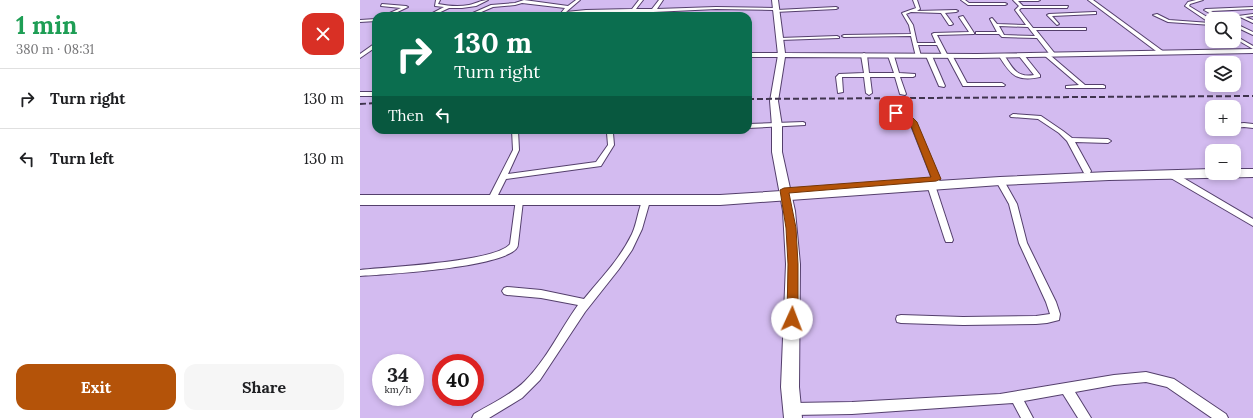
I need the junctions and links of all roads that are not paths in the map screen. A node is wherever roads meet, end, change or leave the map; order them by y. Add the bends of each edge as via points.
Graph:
1 (438, 0) edge
2 (486, 0) edge
3 (499, 0) edge
4 (528, 0) edge
5 (578, 0) edge
6 (641, 0) edge
7 (661, 0) edge
8 (915, 0) edge
9 (963, 0) edge
10 (1001, 0) edge
11 (1015, 0) edge
12 (1038, 0) edge
13 (1090, 0) edge
14 (1186, 0) edge
15 (1201, 0) edge
16 (523, 2) junction
17 (1191, 3) junction
18 (382, 5) dead end
19 (495, 5) junction
20 (1009, 6) junction
21 (449, 7) junction
22 (566, 7) dead end
23 (775, 7) edge
24 (1067, 7) dead end
25 (836, 8) dead end
26 (1019, 8) junction
27 (1253, 8) edge
28 (633, 11) junction
29 (653, 11) junction
30 (395, 12) edge
31 (438, 12) edge
32 (478, 12) edge
33 (563, 12) edge
34 (617, 12) edge
35 (910, 12) junction
36 (943, 12) junction
37 (956, 12) dead end
38 (1210, 12) edge
39 (1094, 13) dead end
40 (1155, 15) dead end
41 (1253, 15) edge
42 (961, 17) dead end
43 (1205, 18) edge
44 (992, 19) dead end
45 (372, 20) edge
46 (360, 21) edge
47 (1253, 22) edge
48 (1205, 23) edge
49 (951, 24) dead end
50 (1057, 24) junction
51 (1078, 24) dead end
52 (996, 25) junction
53 (1030, 26) junction
54 (1241, 28) edge
55 (1084, 29) dead end
56 (978, 33) dead end
57 (1000, 33) junction
58 (1253, 34) edge
59 (914, 35) junction
60 (844, 36) dead end
61 (837, 37) dead end
62 (1038, 37) junction
63 (780, 39) junction
64 (1241, 41) edge
65 (915, 44) junction
66 (939, 44) junction
67 (372, 48) edge
68 (1253, 50) edge
69 (1162, 53) junction
70 (752, 55) edge
71 (782, 55) junction
72 (864, 55) junction
73 (1050, 55) junction
74 (360, 56) edge
75 (891, 56) junction
76 (918, 56) junction
77 (929, 56) junction
78 (947, 56) junction
79 (1002, 56) junction
80 (1022, 56) junction
81 (866, 75) junction
82 (897, 75) junction
83 (913, 75) dead end
84 (1002, 85) dead end
85 (942, 86) dead end
86 (1068, 87) dead end
87 (1084, 87) junction
88 (1104, 87) dead end
89 (840, 92) dead end
90 (869, 93) dead end
91 (360, 94) edge
92 (372, 94) edge
93 (903, 94) dead end
94 (882, 112) dead end
95 (1013, 116) dead end
96 (803, 124) dead end
97 (1241, 125) edge
98 (752, 126) edge
99 (777, 126) junction
100 (1253, 126) edge
101 (514, 134) edge
102 (610, 134) edge
103 (1070, 140) junction
104 (1108, 141) dead end
105 (1253, 167) edge
106 (1205, 168) edge
107 (1241, 168) edge
108 (1087, 171) junction
109 (1253, 174) edge
110 (1172, 175) junction
111 (504, 177) junction
112 (1000, 181) junction
113 (934, 182) junction
114 (785, 193) junction
115 (360, 194) edge
116 (494, 195) junction
117 (360, 200) edge
118 (519, 201) junction
119 (646, 201) junction
120 (1253, 223) edge
121 (949, 240) dead end
122 (360, 273) edge
123 (507, 291) dead end
124 (586, 303) junction
125 (901, 319) dead end
126 (1066, 389) junction
127 (1016, 397) junction
128 (793, 414) edge
129 (478, 418) edge
130 (1027, 418) edge
131 (1085, 418) edge
132 (1222, 418) edge

1 - 21 street via 436,6
2 - 21 street via 470,7
3 - 19 street
4 - 16 street
5 - 33 street
6 - 28 street
7 - 29 street
8 - 35 street via 918,9
9 - 20 street via 968,4
10 - 20 street
11 - 12 street
11 - 26 street via 1021,6
13 - 69 street
14 - 17 street
15 - 17 street
16 - 19 street
16 - 22 street
17 - 43 street via 1186,4
18 - 30 street via 406,7
19 - 32 street
20 - 26 street
21 - 31 street
23 - 25 street
23 - 29 street
23 - 63 street
24 - 26 street
26 - 53 street
27 - 38 street via 1206,10
28 - 29 street
28 - 34 street
35 - 36 street
35 - 59 street via 904,14
36 - 37 street
36 - 49 street
39 - 50 street via 1049,14
40 - 48 street via 1168,21
41 - 47 street via 1240,16
42 - 66 street via 972,33 934,34
44 - 52 street
45 - 46 street
50 - 51 street
50 - 53 street
52 - 53 street
52 - 57 street
53 - 55 street
53 - 62 street
54 - 58 street
56 - 57 street
57 - 62 street via 1004,36
59 - 60 street
59 - 65 street
61 - 63 street
62 - 73 street
63 - 71 street
64 - 68 street
65 - 66 street
65 - 76 street
66 - 78 street
67 - 74 street
68 - 69 street
69 - 73 street
70 - 71 street
71 - 72 street
71 - 99 street via 774,101
72 - 75 street
72 - 81 street
73 - 80 street
73 - 87 street
75 - 76 street
75 - 82 street
76 - 77 street
77 - 78 street
77 - 85 street
78 - 79 street
78 - 84 street via 965,85
79 - 80 street
79 - 80 street via 1016,75 1038,76
81 - 82 street
81 - 89 street via 839,76
81 - 90 street
82 - 83 street
82 - 93 street
86 - 87 street
87 - 88 street
91 - 92 street
94 - 113 street via 903,115 913,122
95 - 103 street via 1042,118
96 - 99 street
97 - 100 street
98 - 99 street
99 - 114 street via 777,152
101 - 111 street via 518,143
102 - 111 street via 611,145 601,161 595,165
103 - 104 street
103 - 108 street
105 - 107 highway
106 - 108 highway
108 - 113 highway
109 - 110 highway
110 - 112 highway
110 - 120 street
111 - 116 street
112 - 113 highway
112 - 125 street via 1013,204 1023,243 1051,302 1055,317 1036,320 963,321
113 - 114 highway
113 - 121 street
114 - 116 highway
114 - 119 highway via 720,200
114 - 128 street via 791,228 793,264 790,387
115 - 116 highway
117 - 118 highway
118 - 119 highway
118 - 122 street via 514,244 507,252 439,265
119 - 124 street via 633,239
123 - 124 street via 541,294
124 - 129 street via 529,385 507,402
126 - 127 street
126 - 131 street
126 - 132 street via 1132,377 1157,379 1175,386
127 - 128 street
127 - 130 street

